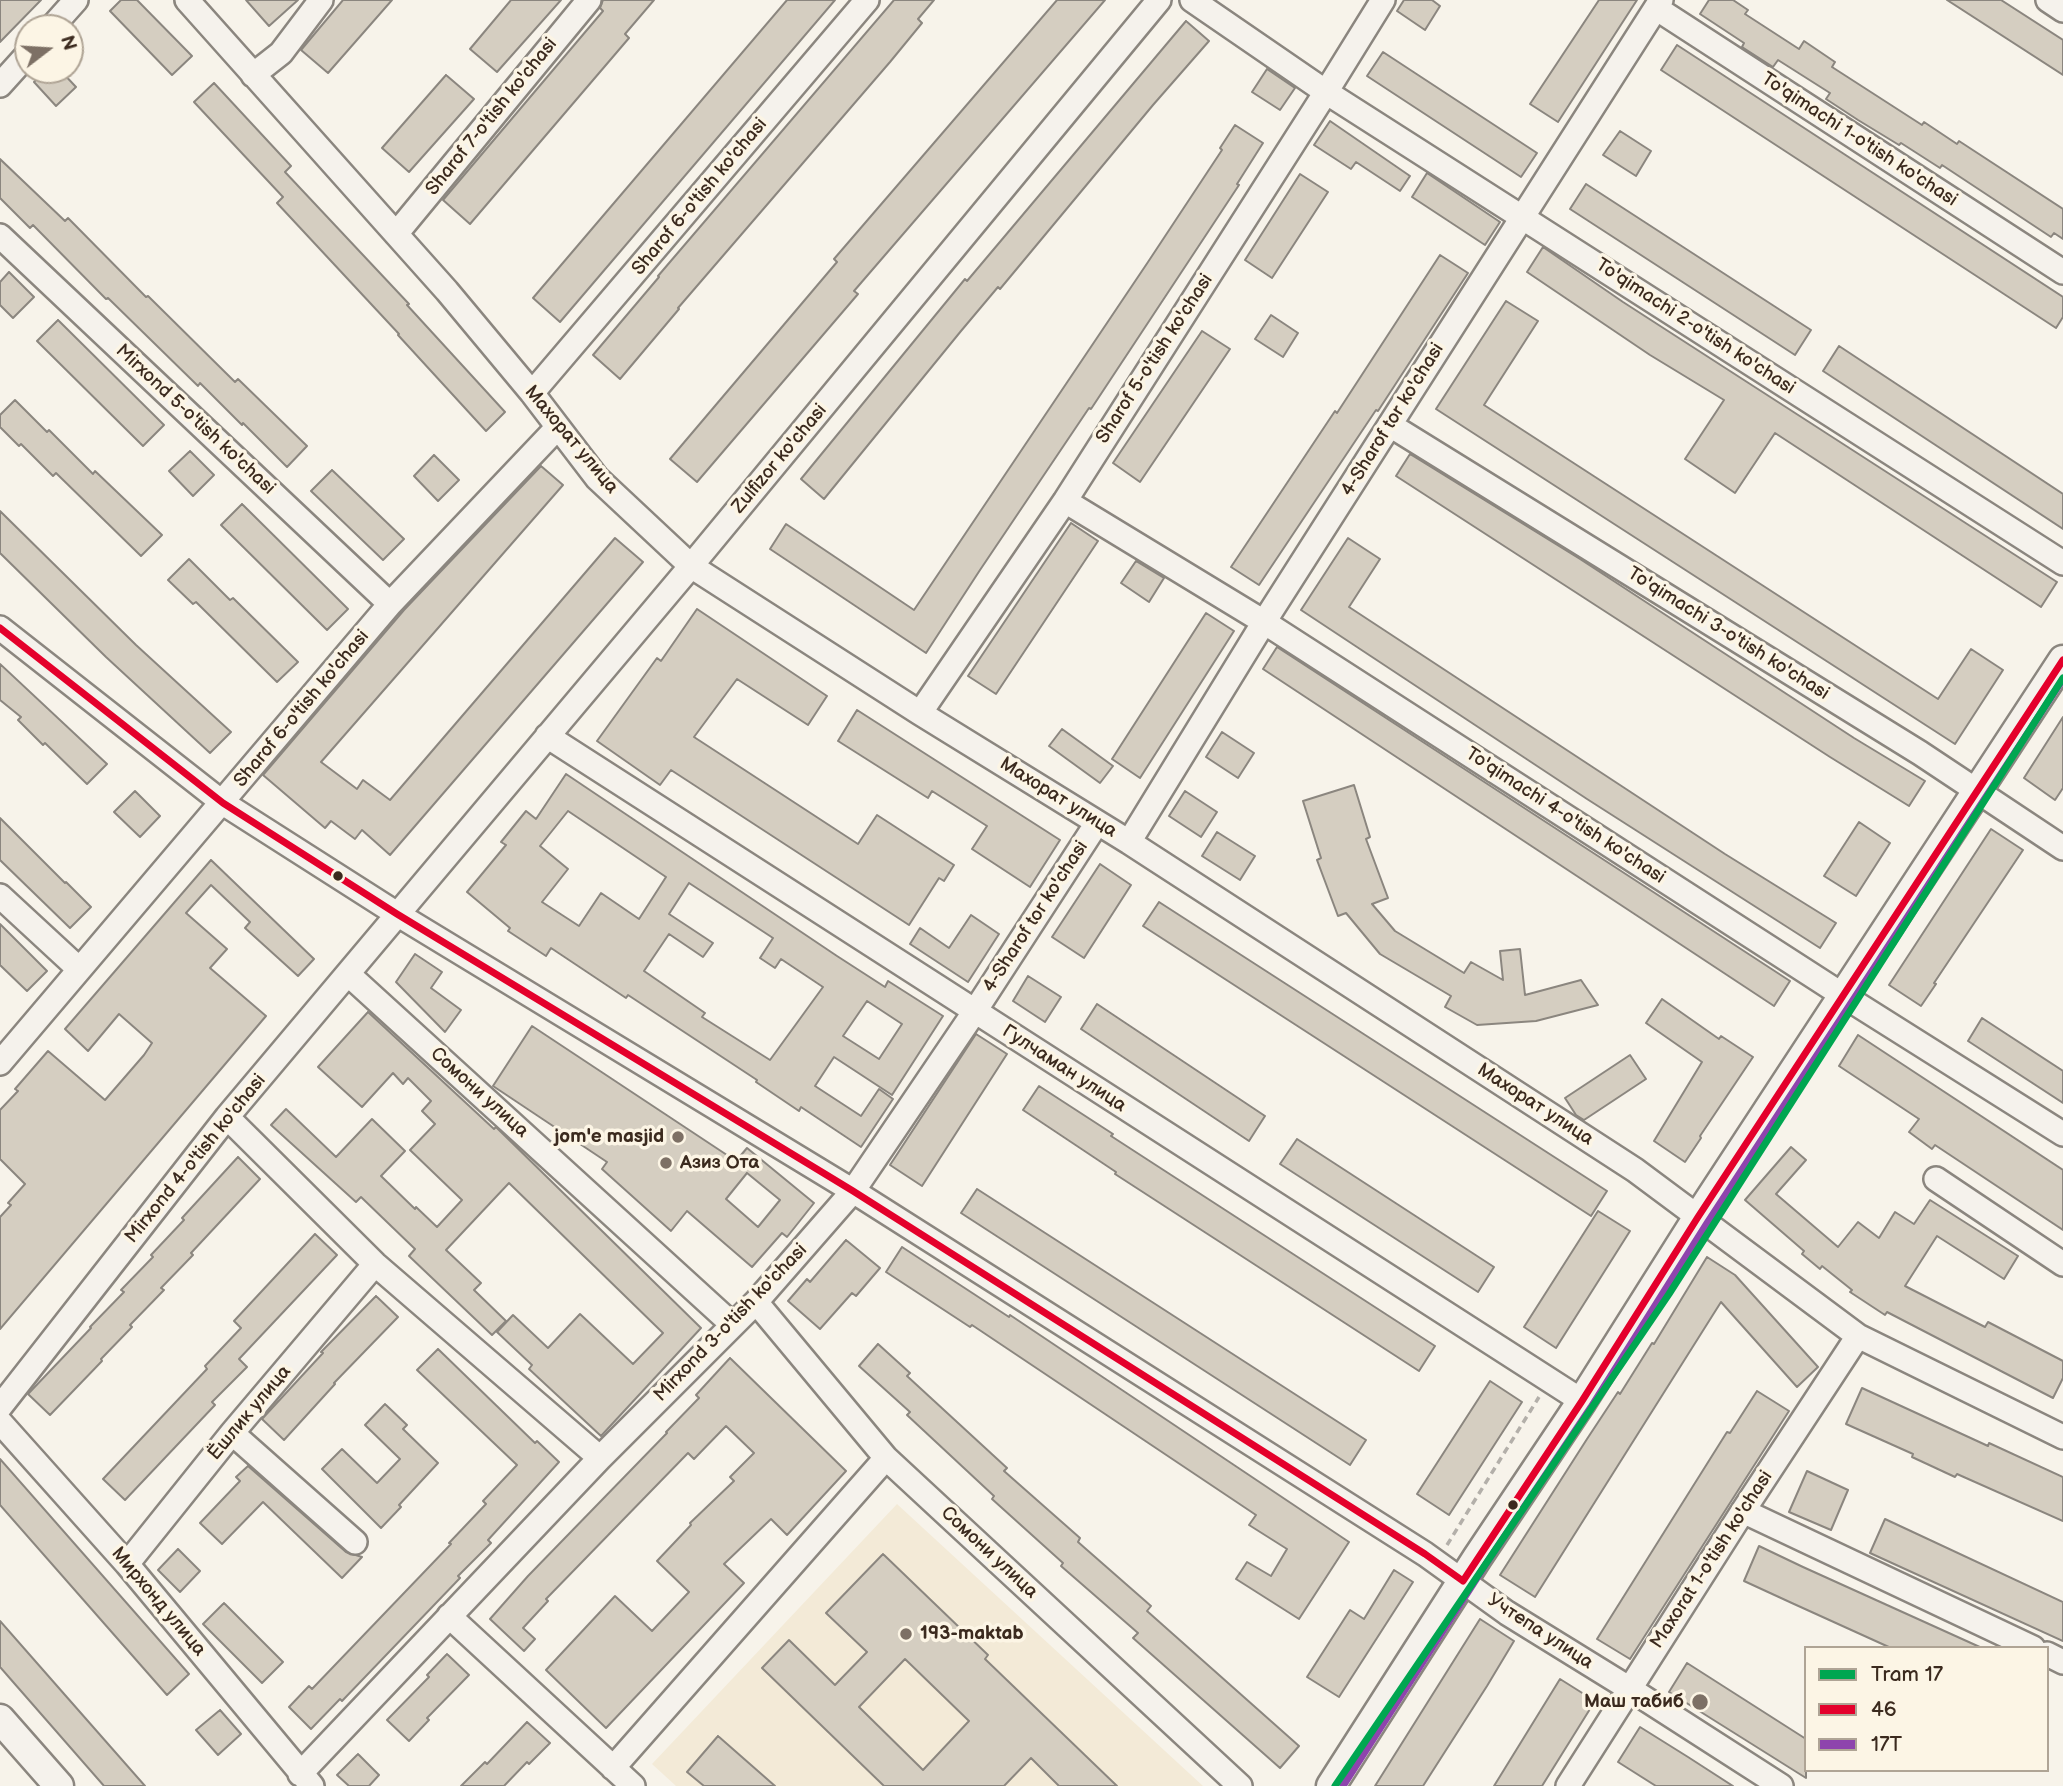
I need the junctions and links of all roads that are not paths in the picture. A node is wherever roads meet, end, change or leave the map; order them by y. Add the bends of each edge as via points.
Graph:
1 (76, 0) edge
2 (187, 0) edge
3 (321, 0) edge
4 (589, 0) edge
5 (867, 0) edge
6 (1192, 0) edge
7 (1383, 0) edge
8 (2048, 0) edge
9 (1155, 1) edge
10 (1658, 4) edge
11 (2063, 10) edge
12 (64, 14) edge
13 (14, 70) edge
14 (253, 75) junction
15 (0, 85) edge
16 (1326, 92) junction
17 (1522, 215) junction
18 (396, 234) junction
19 (0, 236) edge
20 (2063, 272) edge
21 (532, 393) junction
22 (1390, 425) junction
23 (558, 428) junction
24 (1065, 501) junction
25 (2063, 563) edge
26 (691, 566) junction
27 (390, 604) junction
28 (1264, 622) junction
29 (0, 628) edge
30 (2063, 660) edge
31 (920, 713) junction
32 (547, 736) junction
33 (1976, 790) junction
34 (223, 803) junction
35 (1097, 823) junction
36 (1129, 842) junction
37 (2063, 848) edge
38 (0, 896) edge
39 (397, 914) junction
40 (79, 969) junction
41 (348, 974) junction
42 (1844, 996) junction
43 (975, 1011) junction
44 (0, 1063) edge
45 (227, 1116) junction
46 (2063, 1134) edge
47 (1936, 1180) dead end
48 (853, 1191) junction
49 (1698, 1217) junction
50 (374, 1264) junction
51 (2063, 1264) edge
52 (756, 1302) junction
53 (733, 1325) junction
54 (1858, 1336) junction
55 (1582, 1401) junction
56 (0, 1407) edge
57 (0, 1422) edge
58 (232, 1433) junction
59 (2063, 1437) edge
60 (600, 1458) junction
61 (886, 1458) junction
62 (1743, 1511) junction
63 (355, 1542) dead end
64 (127, 1564) junction
65 (1463, 1581) junction
66 (449, 1616) junction
67 (2029, 1646) edge
68 (1630, 1689) junction
69 (0, 1718) edge
70 (613, 1768) junction
71 (306, 1780) edge
72 (59, 1786) edge
73 (633, 1786) edge
74 (1240, 1786) edge
75 (1331, 1786) edge
76 (1568, 1786) edge
77 (1781, 1786) edge

1 - 12 street
2 - 14 street, Махорат улица
3 - 14 street via 281,53
4 - 18 street, Sharof 7-o'tish ko'chasi
5 - 21 street, Sharof 6-o'tish ko'chasi
6 - 16 street, To'qimachi 2-o'tish ko'chasi
7 - 16 street, Sharof 5-o'tish ko'chasi
8 - 11 street
9 - 26 street, Zulfizor ko'chasi
10 - 17 street, 4-Sharof tor ko'chasi
10 - 20 street, To'qimachi 1-o'tish ko'chasi
13 - 15 street
14 - 18 street, Махорат улица
16 - 17 street, To'qimachi 2-o'tish ko'chasi
16 - 24 street, Sharof 5-o'tish ko'chasi
17 - 22 street, 4-Sharof tor ko'chasi
17 - 25 street, To'qimachi 2-o'tish ko'chasi
18 - 21 street, Махорат улица
19 - 27 street, Mirxond 5-o'tish ko'chasi
21 - 23 street, Махорат улица
22 - 28 street, 4-Sharof tor ko'chasi
22 - 33 street, To'qimachi 3-o'tish ko'chasi
23 - 26 street, Махорат улица via 597,478
23 - 27 street, Sharof 6-o'tish ko'chasi
24 - 28 street, To'qimachi 4-o'tish ko'chasi
24 - 31 street, Sharof 5-o'tish ko'chasi
26 - 31 street, Махорат улица
26 - 32 street, Zulfizor ko'chasi
27 - 34 street, Sharof 6-o'tish ko'chasi
28 - 36 street, 4-Sharof tor ko'chasi
28 - 42 street, To'qimachi 4-o'tish ko'chasi
29 - 34 street, Учтепа улица
30 - 33 main road
31 - 35 street, Махорат улица
32 - 39 street, Zulfizor ko'chasi
32 - 43 street, Гулчаман улица
33 - 37 street, To'qimachi 3-o'tish ko'chasi
33 - 42 main road
34 - 39 street, Учтепа улица
34 - 40 street, Sharof 6-o'tish ko'chasi
35 - 36 street, Махорат улица
35 - 43 street, 4-Sharof tor ko'chasi
36 - 49 street, Махорат улица via 1635,1170
38 - 40 street
39 - 41 street, Mirxond 4-o'tish ko'chasi
39 - 48 street, Учтепа улица
40 - 44 street, Sharof 6-o'tish ko'chasi
41 - 45 street, Mirxond 4-o'tish ko'chasi
41 - 53 street, Сомони улица
42 - 46 street, To'qimachi 4-o'tish ko'chasi
42 - 49 main road
43 - 48 street, Mirxond 3-o'tish ko'chasi
43 - 55 street, Гулчаман улица
45 - 50 street
45 - 56 street, Mirxond 4-o'tish ko'chasi
47 - 51 street
48 - 52 street, Mirxond 3-o'tish ko'chasi
48 - 65 street, Учтепа улица
49 - 54 street, Махорат улица
49 - 55 main road
50 - 58 street, Ёшлик улица
50 - 60 street
52 - 53 street, Mirxond 3-o'tish ko'chasi
52 - 61 street, Сомони улица
53 - 60 street, Mirxond 3-o'tish ko'chasi
54 - 59 street, Махорат улица
54 - 62 street, Maxorat 1-o'tish ko'chasi
55 - 65 main road
57 - 64 street, Мирхонд улица
58 - 63 street
58 - 64 street, Ёшлик улица
60 - 66 street, Mirxond 3-o'tish ko'chasi
61 - 70 street
61 - 74 street, Сомони улица
62 - 67 street
62 - 68 street, Maxorat 1-o'tish ko'chasi
64 - 71 street, Мирхонд улица
65 - 68 street, Учтепа улица
65 - 75 main road
66 - 70 street
66 - 71 street, Mirxond 3-o'tish ko'chasi
68 - 76 street, Maxorat 1-o'tish ko'chasi
68 - 77 street, Учтепа улица
69 - 72 main road
70 - 73 street

